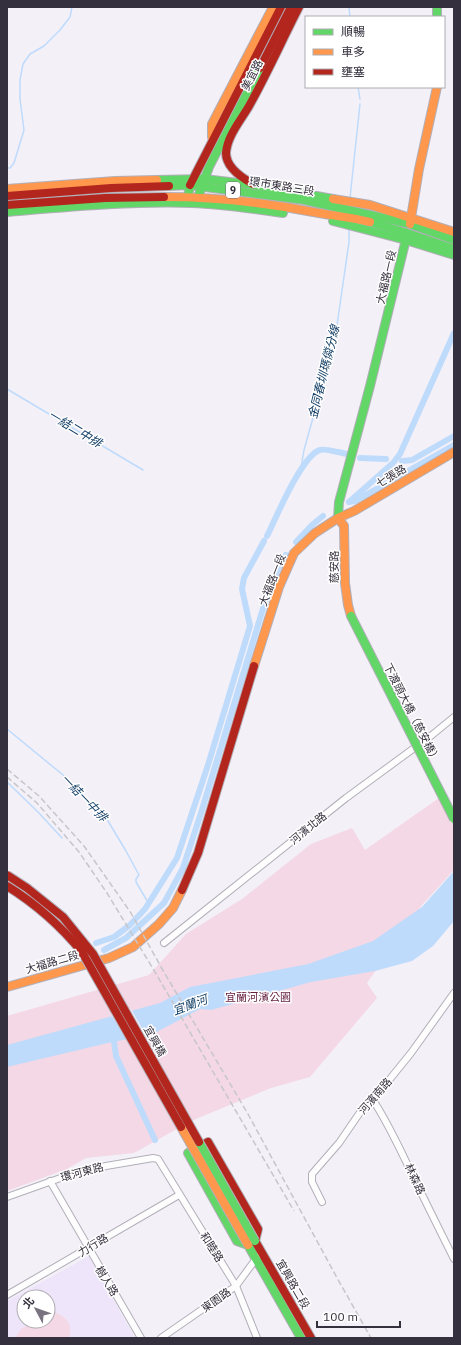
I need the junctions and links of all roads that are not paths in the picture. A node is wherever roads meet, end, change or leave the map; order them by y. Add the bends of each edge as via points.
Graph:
1 (273, 7) edge
2 (281, 7) edge
3 (291, 7) edge
4 (299, 7) edge
5 (437, 88) edge
6 (212, 140) junction
7 (222, 143) junction
8 (226, 154) junction
9 (204, 179) junction
10 (191, 182) junction
11 (255, 185) junction
12 (201, 187) junction
13 (269, 187) junction
14 (7, 189) edge
15 (7, 196) edge
16 (188, 196) junction
17 (298, 199) junction
18 (195, 200) junction
19 (7, 205) edge
20 (7, 212) edge
21 (410, 221) junction
22 (454, 232) edge
23 (406, 236) junction
24 (454, 240) edge
25 (454, 249) edge
26 (454, 256) edge
27 (454, 452) edge
28 (338, 518) junction
29 (351, 616) joint
30 (454, 717) edge
31 (454, 819) edge
32 (7, 876) edge
33 (7, 886) edge
34 (164, 943) dead end
35 (104, 959) joint
36 (7, 987) edge
37 (454, 993) edge
38 (373, 1100) junction
39 (158, 1159) joint
40 (50, 1181) junction
41 (179, 1195) junction
42 (7, 1197) edge
43 (322, 1202) dead end
44 (252, 1243) junction
45 (88, 1248) junction
46 (261, 1251) junction
47 (256, 1258) junction
48 (454, 1259) edge
49 (236, 1286) junction
50 (7, 1295) edge
51 (141, 1338) edge
52 (161, 1338) edge
53 (257, 1338) edge
54 (301, 1338) edge
55 (311, 1338) edge

1 - 6 main road, 美宜路 via 212,124
2 - 6 main road, 美宜路
3 - 7 main road, 美宜路
4 - 8 main road, 美宜路 via 229,140
5 - 21 main road, 大福路一段
6 - 10 main road, 美宜路
7 - 8 main road
7 - 9 main road, 美宜路
8 - 11 main road via 234,171
9 - 10 main road, 環市東路三段 / 9
9 - 11 main road, 環市東路三段 / 9
9 - 12 main road, 美宜路
10 - 12 main road, 環市東路三段 / 9
10 - 14 main road, 環市東路三段 / 9 via 115,181
10 - 15 main road, 環市東路三段 / 9
10 - 16 main road, 美宜路
11 - 13 main road, 環市東路三段 / 9
12 - 17 main road, 環市東路三段 / 9
12 - 18 main road, 美宜路
13 - 17 main road
13 - 21 main road, 環市東路三段 / 9 via 370,205
16 - 18 main road
16 - 19 main road via 106,198
17 - 21 main road, 環市東路三段 / 9
18 - 20 main road, 9
18 - 23 main road, 9 via 296,215
21 - 22 main road, 環市東路三段 / 9
21 - 23 main road, 大福路一段
21 - 24 main road, 環市東路三段 / 9
23 - 25 main road, 9
23 - 26 main road, 9
23 - 28 main road, 大福路一段 via 376,364 339,502
27 - 28 main road, 七張路
28 - 29 main road, 慈安路 via 344,526 344,592
28 - 35 main road, 大福路一段 via 315,533 294,552 286,569 266,625 198,853 184,888 173,908 144,938 133,947
29 - 31 main road, 下渡頭大橋（慈安橋）, bridge
30 - 34 street, 河濱北路 via 341,802
32 - 44 main road, 宜興橋, bridge via 27,888 63,917 93,954
33 - 44 main road, 宜興橋, bridge via 54,920 82,952
35 - 36 main road, 大福路二段
37 - 38 street, 河濱南路
38 - 43 street, 河濱南路 via 363,1108 339,1143 312,1174 312,1182
38 - 48 street, 林森路 via 402,1149
39 - 40 street, 環河東路 via 106,1166
39 - 41 street, 和睦路
40 - 42 street, 環河東路
40 - 45 street, 樹人路
41 - 45 street, 力行路
41 - 49 street, 和睦路
44 - 44 main road via 258,1229 208,1142 188,1153 237,1240
44 - 46 main road, 宜興路二段
44 - 47 main road, 宜興路二段
45 - 50 street, 力行路
45 - 51 street, 樹人路
46 - 47 street, 東園路
46 - 55 main road, 宜興路二段
47 - 49 street, 東園路
47 - 54 main road, 宜興路二段
49 - 52 street, 東園路
49 - 53 street, 和睦路

